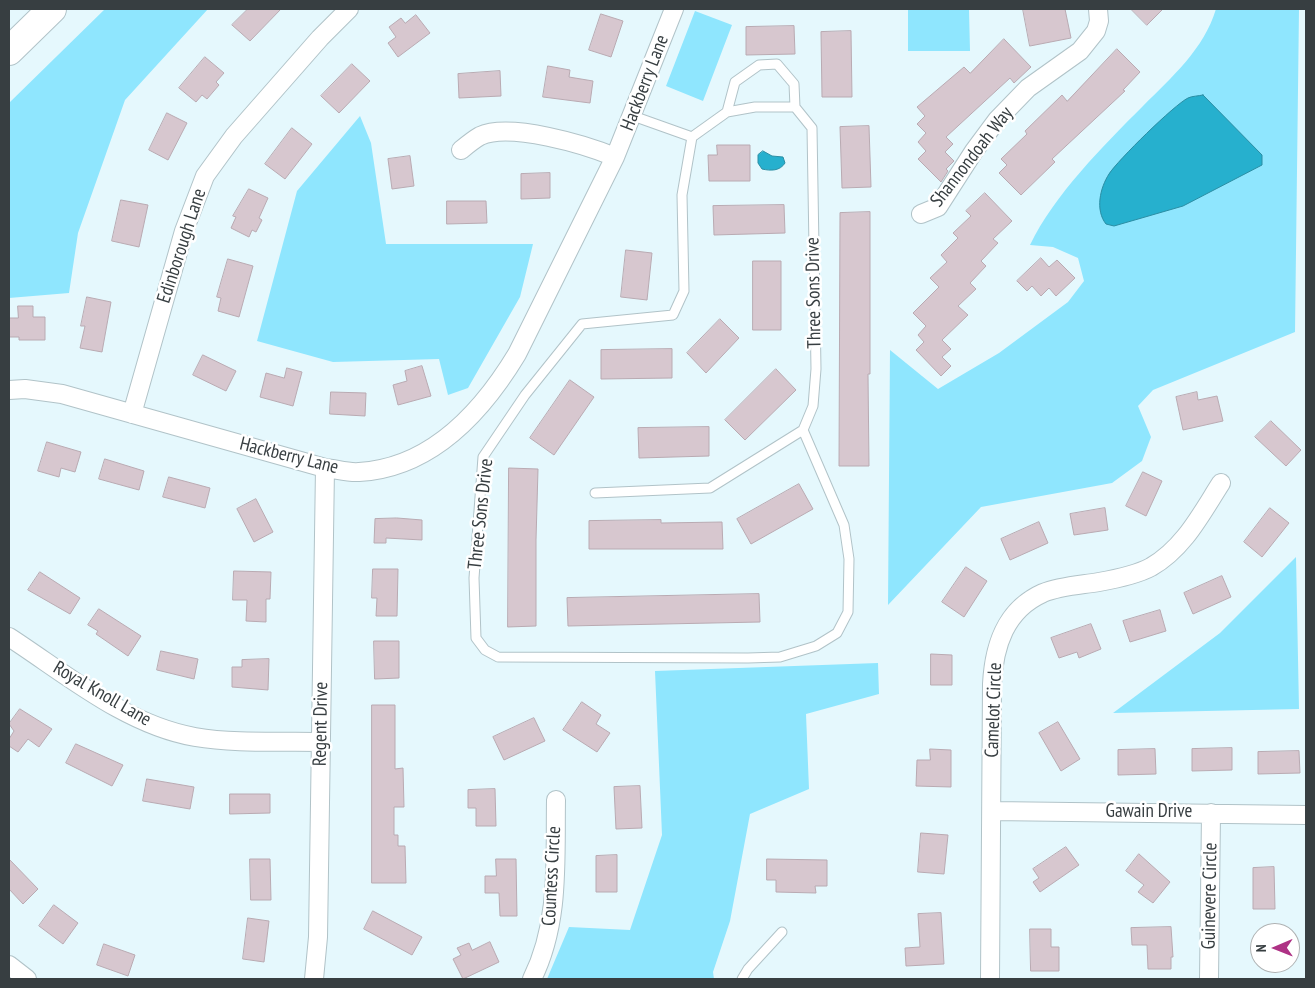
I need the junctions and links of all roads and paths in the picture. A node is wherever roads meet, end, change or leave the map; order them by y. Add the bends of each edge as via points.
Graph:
1 (52, 9) edge
2 (349, 9) edge
3 (674, 9) edge
4 (1098, 10) edge
5 (9, 51) edge
6 (795, 106) junction
7 (727, 112) junction
8 (633, 116) junction
9 (692, 137) junction
10 (461, 150) dead end
11 (616, 157) junction
12 (920, 214) dead end
13 (9, 390) edge
14 (132, 414) junction
15 (803, 430) junction
16 (325, 468) junction
17 (1221, 483) dead end
18 (595, 493) dead end
19 (9, 637) edge
20 (321, 742) junction
21 (556, 800) dead end
22 (992, 811) junction
23 (1211, 813) junction
24 (1306, 815) edge
25 (782, 932) dead end
26 (9, 965) edge
27 (319, 978) edge
28 (27, 979) edge
29 (532, 979) edge
30 (742, 979) edge
31 (990, 979) edge
32 (1209, 979) edge

1 - 5 highway
2 - 14 street, Edinborough Lane via 234,136 205,176 184,231
3 - 8 street, Hackberry Lane
4 - 12 street, Shannondoah Way via 1096,31 1080,51 1028,88 997,120 938,207
6 - 7 lane via 755,107
6 - 7 lane via 794,84 776,64 759,65 736,82
6 - 15 lane, Three Sons Drive via 812,128 816,369 813,406
7 - 9 lane
8 - 9 lane
8 - 11 street, Hackberry Lane
9 - 15 lane, Three Sons Drive via 682,195 684,292 673,315 582,324 525,395 483,457 474,578 476,638 485,650 498,657 748,658 780,657 816,646 837,633 848,612 849,559 844,525
10 - 11 street via 481,136 506,133 560,138
11 - 16 street, Hackberry Lane via 517,354 472,417 430,449 396,465 357,472
13 - 14 street, Hackberry Lane via 62,394
14 - 16 street, Hackberry Lane
15 - 18 lane via 710,488
16 - 20 street, Regent Drive
17 - 22 street, Camelot Circle via 1182,541 1149,568 1044,593 1018,610 1008,621 993,668
19 - 20 street, Royal Knoll Lane via 111,703 167,730 216,740
20 - 27 street, Regent Drive
21 - 29 street, Countess Circle via 552,921 544,952
22 - 23 street, Gawain Drive
22 - 31 street, Camelot Circle
23 - 24 street, Gawain Drive
23 - 32 street, Guinevere Circle
25 - 30 lane
26 - 28 street

